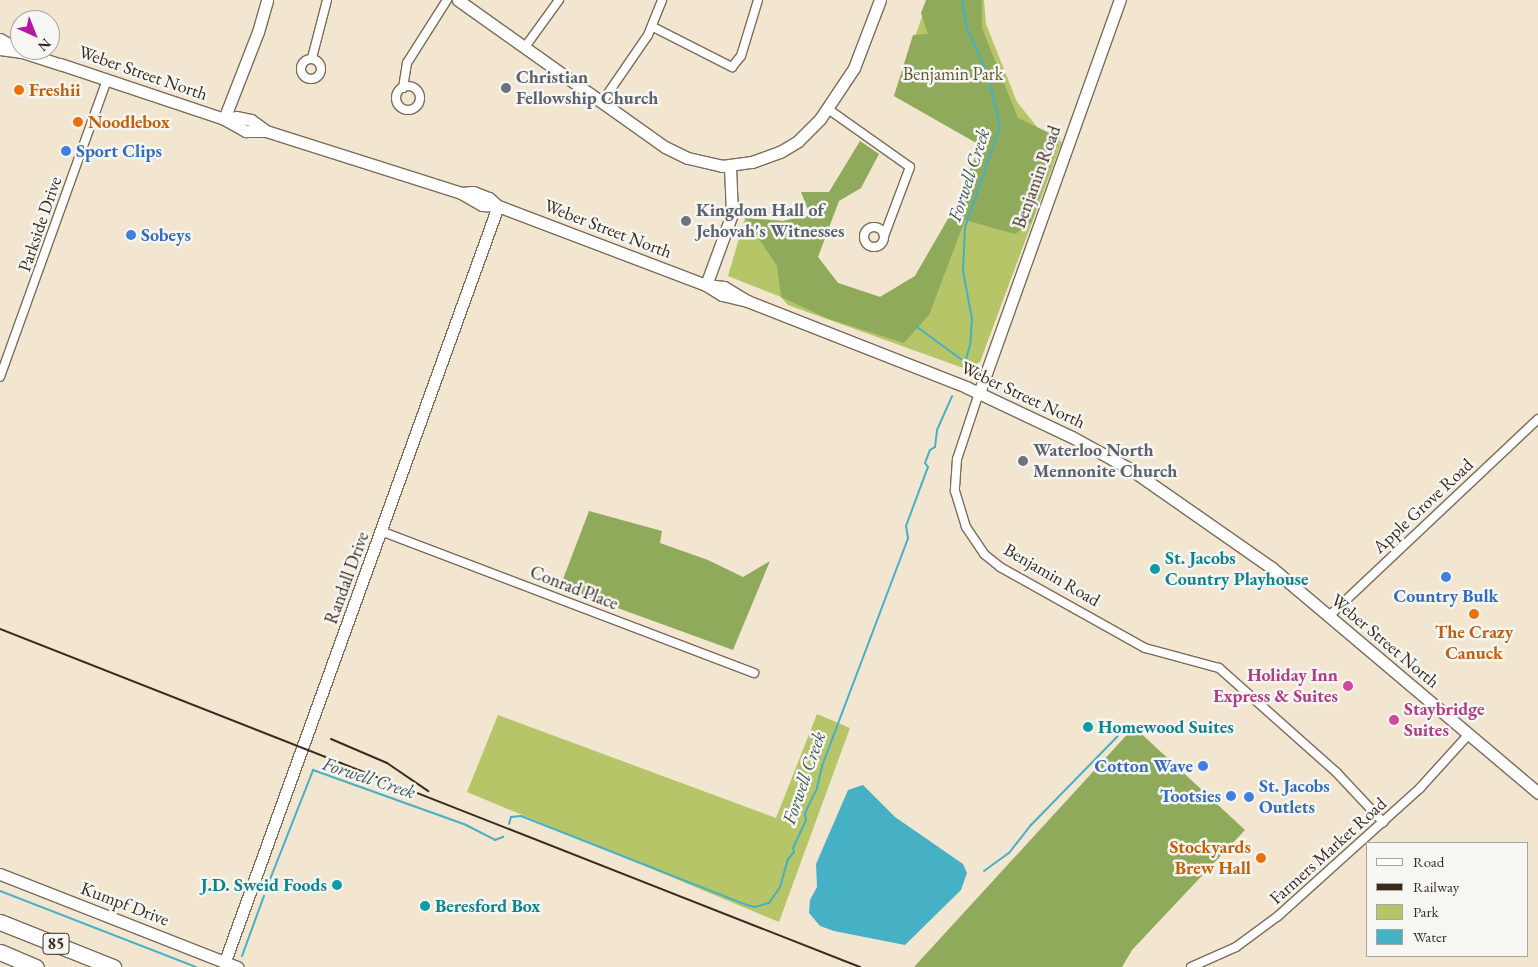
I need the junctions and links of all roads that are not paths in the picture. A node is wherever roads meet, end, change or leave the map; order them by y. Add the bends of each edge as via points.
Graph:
1 (267, 0) edge
2 (327, 0) edge
3 (448, 0) edge
4 (458, 0) edge
5 (559, 0) edge
6 (662, 0) edge
7 (758, 0) edge
8 (880, 0) edge
9 (1120, 0) edge
10 (653, 27) junction
11 (525, 47) junction
12 (312, 58) dead end
13 (46, 60) edge
14 (107, 80) junction
15 (403, 88) dead end
16 (602, 102) junction
17 (828, 109) junction
18 (224, 119) junction
19 (730, 166) junction
20 (498, 206) junction
21 (884, 236) dead end
22 (706, 285) junction
23 (0, 377) edge
24 (979, 393) junction
25 (1538, 419) edge
26 (383, 532) junction
27 (1329, 616) junction
28 (754, 673) dead end
29 (1469, 734) junction
30 (1538, 793) edge
31 (1383, 822) junction
32 (0, 874) edge
33 (0, 922) edge
34 (0, 952) edge
35 (225, 962) junction
36 (36, 967) edge
37 (113, 967) edge
38 (237, 967) edge
39 (1191, 967) edge

1 - 18 street
2 - 12 street
3 - 15 street via 411,56
4 - 11 street
5 - 11 street
6 - 10 street
7 - 10 street via 741,56 732,67
8 - 17 street via 854,68
9 - 24 street, Benjamin Road
10 - 16 street
11 - 16 street
13 - 14 street, Weber Street North
14 - 18 street, Weber Street North
14 - 23 street, Parkside Drive
16 - 19 street via 665,147 688,158
17 - 19 street via 787,148 752,162
17 - 21 street via 910,167
18 - 20 street, Weber Street North via 246,131 266,131 461,193 479,194
19 - 22 street via 732,214
20 - 22 street, Weber Street North
20 - 26 street, Randall Drive
22 - 24 street, Weber Street North via 722,295 747,301
24 - 27 street, Weber Street North via 1130,469 1272,568
24 - 31 street, Benjamin Road via 960,450 955,482 966,527 984,554 1000,567 1145,648 1219,668 1336,772
25 - 27 street, Apple Grove Road
26 - 28 street, Conrad Place
26 - 35 street, Randall Drive
27 - 29 street, Weber Street North
29 - 30 street, Weber Street North
29 - 31 street, Farmers Market Road via 1420,788
31 - 39 street, Farmers Market Road via 1256,934
32 - 35 street, Kumpf Drive
33 - 37 highway, 85
34 - 36 highway, 85
35 - 38 street, Kumpf Drive

